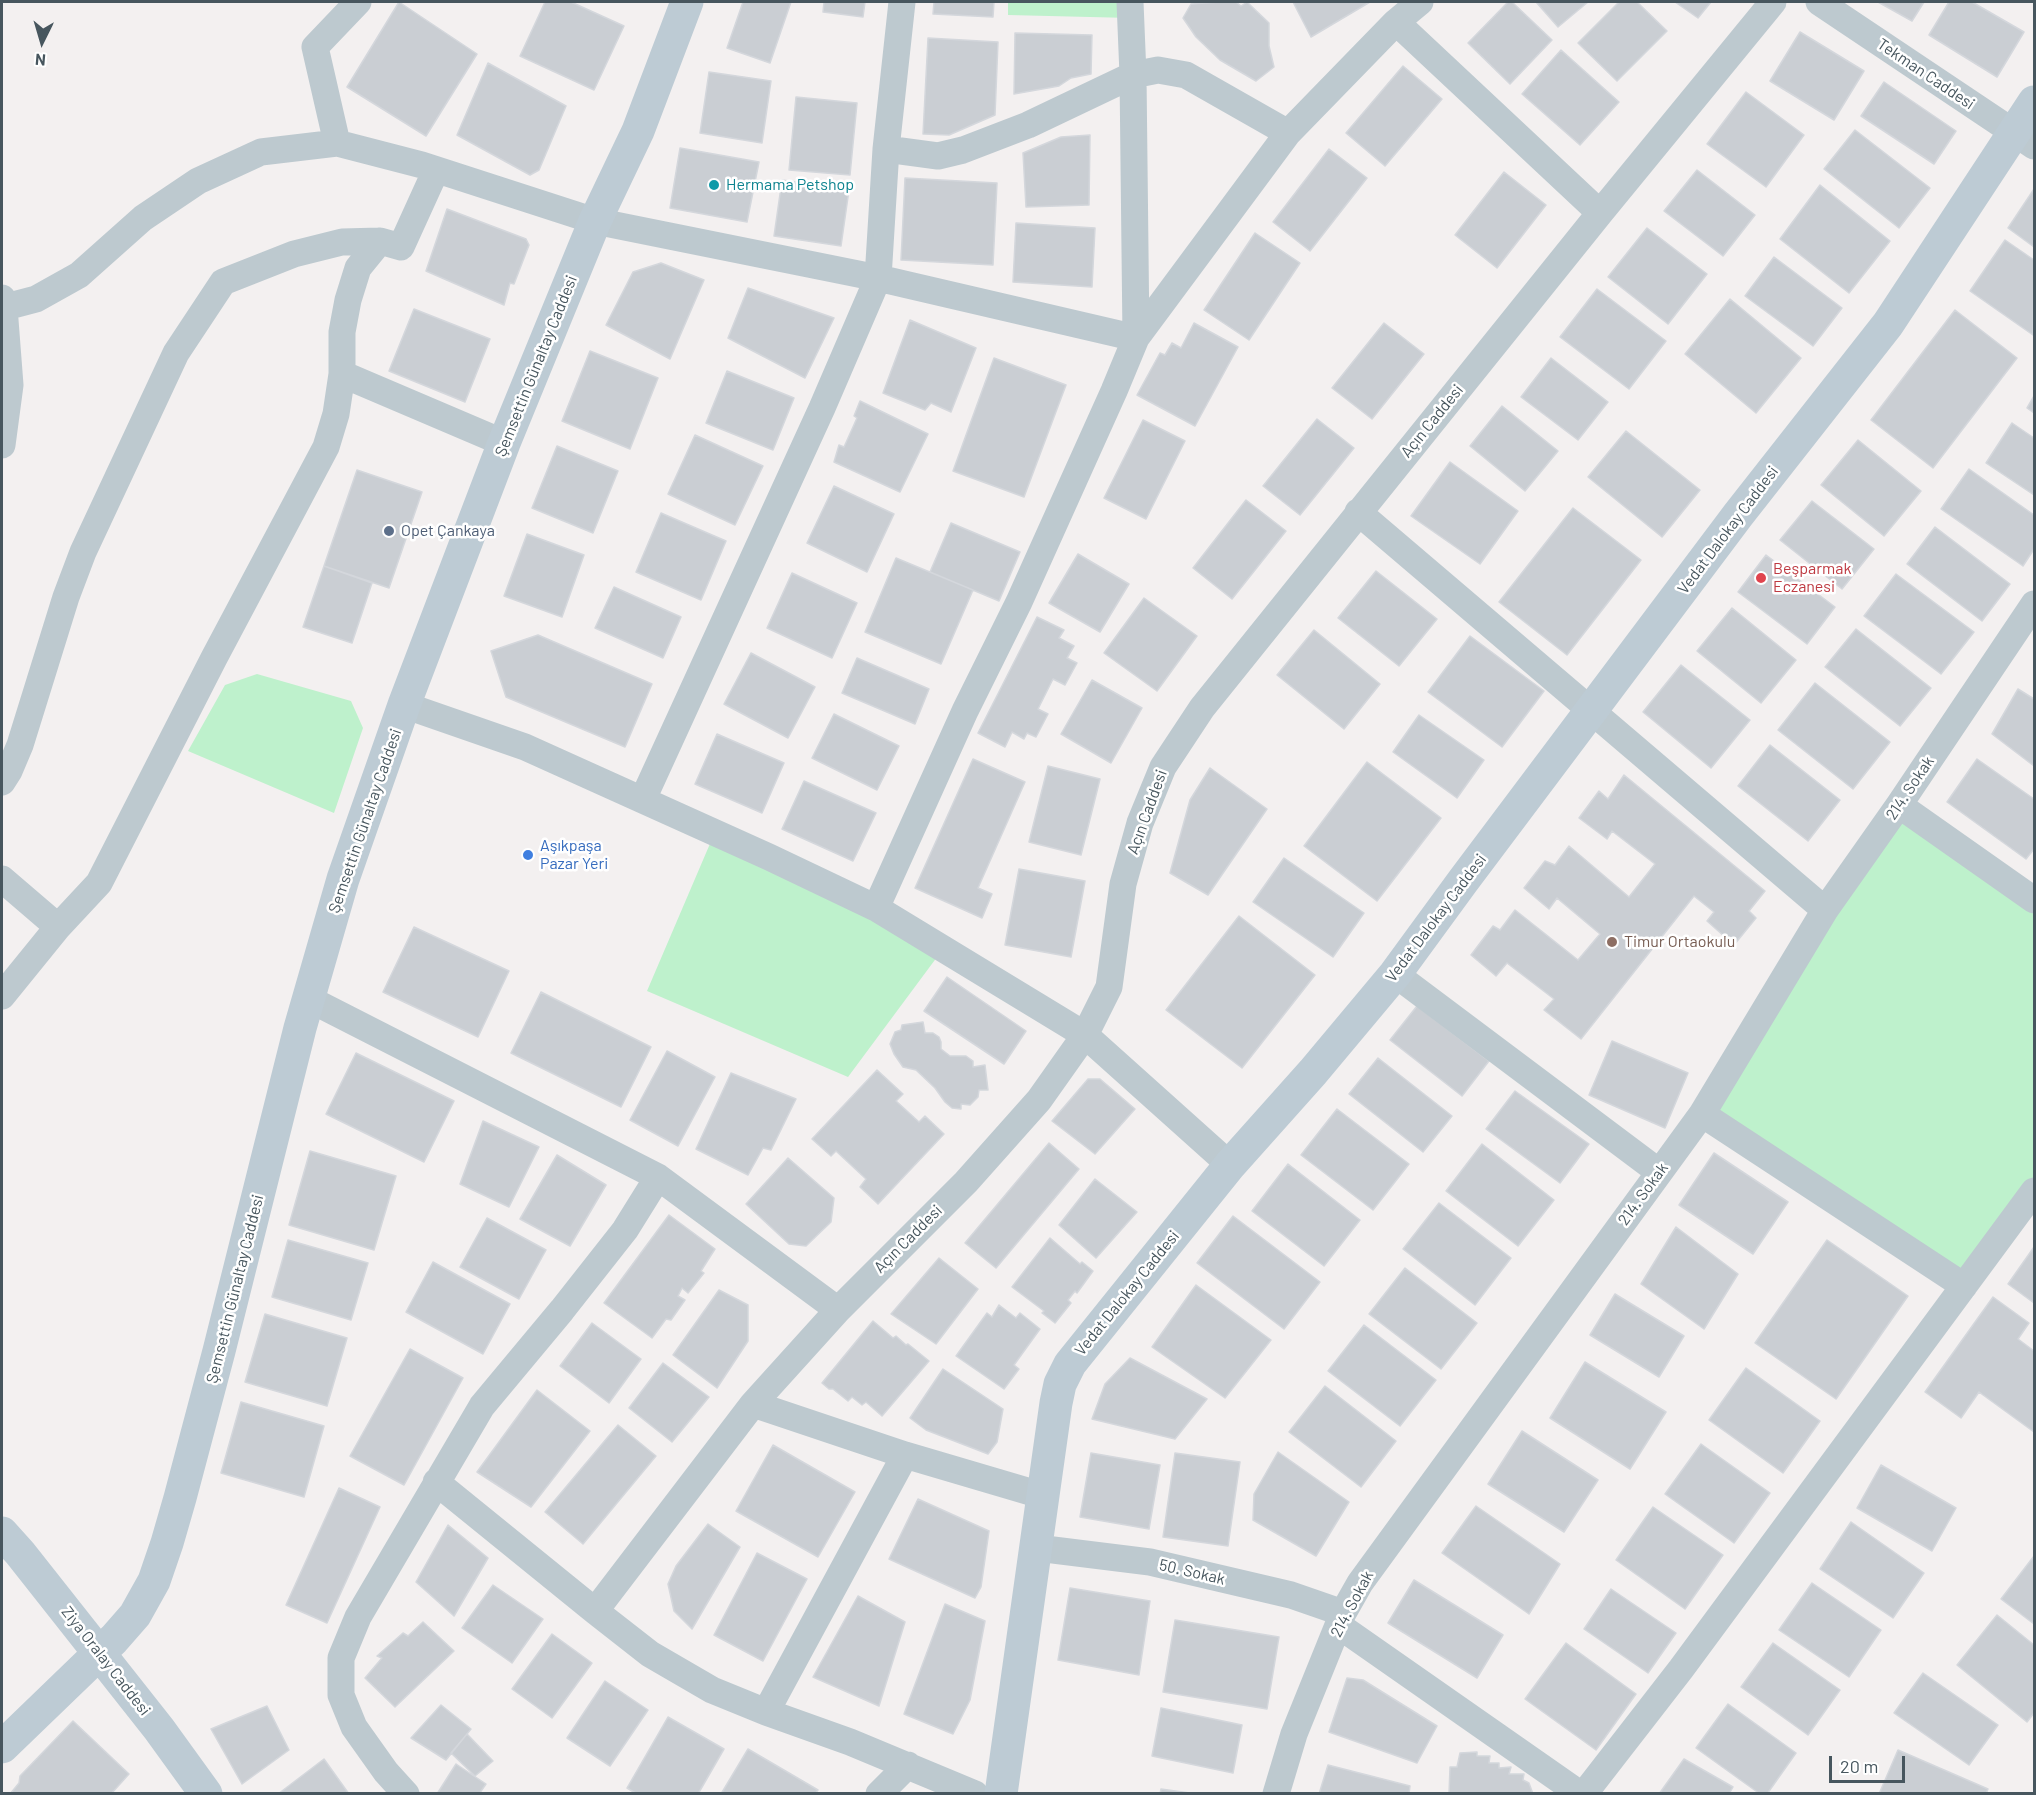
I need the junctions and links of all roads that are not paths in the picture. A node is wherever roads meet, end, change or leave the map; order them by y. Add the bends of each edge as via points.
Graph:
1 (358, 2) edge
2 (687, 2) edge
3 (902, 2) edge
4 (1130, 2) edge
5 (1420, 2) edge
6 (1773, 2) edge
7 (1819, 2) edge
8 (1396, 22) junction
9 (1133, 75) junction
10 (2034, 102) edge
11 (1288, 133) junction
12 (2024, 140) edge
13 (337, 143) junction
14 (886, 149) junction
15 (436, 170) junction
16 (1600, 213) junction
17 (595, 221) junction
18 (380, 241) junction
19 (879, 278) junction
20 (2, 304) edge
21 (1136, 338) junction
22 (342, 374) junction
23 (504, 443) junction
24 (2, 445) edge
25 (1358, 512) junction
26 (2034, 604) edge
27 (404, 705) junction
28 (1591, 711) junction
29 (2, 782) edge
30 (643, 799) junction
31 (1899, 805) junction
32 (2, 879) edge
33 (2034, 900) edge
34 (876, 908) junction
35 (1825, 910) junction
36 (58, 927) junction
37 (1395, 974) junction
38 (2, 996) edge
39 (309, 999) junction
40 (1085, 1035) junction
41 (1702, 1114) junction
42 (1230, 1165) junction
43 (1659, 1172) junction
44 (658, 1177) junction
45 (2034, 1191) edge
46 (1964, 1286) junction
47 (838, 1310) junction
48 (753, 1404) junction
49 (905, 1455) junction
50 (436, 1482) junction
51 (1044, 1496) junction
52 (2, 1533) edge
53 (1037, 1548) junction
54 (595, 1611) junction
55 (1341, 1619) junction
56 (100, 1654) junction
57 (766, 1712) junction
58 (2, 1747) edge
59 (908, 1765) junction
60 (193, 1788) edge
61 (406, 1794) edge
62 (879, 1794) edge
63 (975, 1794) edge
64 (1001, 1794) edge
65 (1276, 1794) edge
66 (1582, 1794) edge

1 - 13 street via 315,46
2 - 17 street, Şemsettin Günaltay Caddesi via 638,131
3 - 14 street
4 - 9 street
5 - 8 street
6 - 16 street, Açın Caddesi
7 - 12 street, Tekman Caddesi
8 - 11 street
8 - 16 street
9 - 11 street via 1158,70 1186,75
9 - 14 street via 1028,125 963,150 938,156
9 - 21 street
10 - 12 street, Vedat Dalokay Caddesi
11 - 21 street
12 - 28 street, Vedat Dalokay Caddesi
13 - 15 street
13 - 20 street via 261,152 198,181 143,218 79,274 36,299
14 - 19 street
15 - 17 street
15 - 18 street via 401,247
16 - 25 street, Açın Caddesi
17 - 19 street
17 - 23 street, Şemsettin Günaltay Caddesi
18 - 22 street via 358,268 348,300 342,332
18 - 29 street via 342,242 294,254 223,282 176,353 82,552 20,745
19 - 21 street
19 - 30 street
20 - 24 street via 10,385
21 - 34 street via 1019,602
22 - 23 street
22 - 36 street via 326,447 99,883
23 - 27 street, Şemsettin Günaltay Caddesi
25 - 28 street
25 - 40 street, Açın Caddesi via 1202,708 1163,767 1140,824 1123,884 1109,987
26 - 31 street, 214. Sokak
27 - 30 street via 525,747
27 - 39 street, Şemsettin Günaltay Caddesi via 343,879
28 - 35 street
28 - 37 street, Vedat Dalokay Caddesi
30 - 34 street
31 - 33 street
31 - 35 street, 214. Sokak
32 - 36 street
34 - 40 street
35 - 41 street, 214. Sokak
36 - 38 street
37 - 42 street, Vedat Dalokay Caddesi
37 - 43 street
39 - 44 street
39 - 56 street, Şemsettin Günaltay Caddesi via 167,1544 154,1581 135,1615
40 - 42 street
40 - 47 street, Açın Caddesi via 1039,1100 966,1182
41 - 43 street, 214. Sokak
41 - 46 street
42 - 51 street, Vedat Dalokay Caddesi via 1070,1365 1060,1383 1056,1403
43 - 55 street, 214. Sokak via 1360,1583
44 - 47 street
44 - 50 street via 625,1230 482,1406
45 - 46 street
46 - 66 street via 1681,1669
47 - 48 street, Açın Caddesi
48 - 49 street
48 - 54 street, Açın Caddesi
49 - 51 street
49 - 57 street
50 - 54 street
50 - 61 street via 358,1617 341,1658 341,1695 354,1728
51 - 53 street, Vedat Dalokay Caddesi
52 - 56 street, Ziya Oralay Caddesi
53 - 55 street, 50. Sokak via 1150,1562 1291,1595
53 - 64 street, Vedat Dalokay Caddesi
54 - 57 street via 650,1654 712,1690
55 - 65 street, 214. Sokak via 1294,1734
55 - 66 street, 50. Sokak
56 - 58 street, Şemsettin Günaltay Caddesi
56 - 60 street, Ziya Oralay Caddesi via 159,1729
57 - 59 street
59 - 62 street
59 - 63 street

